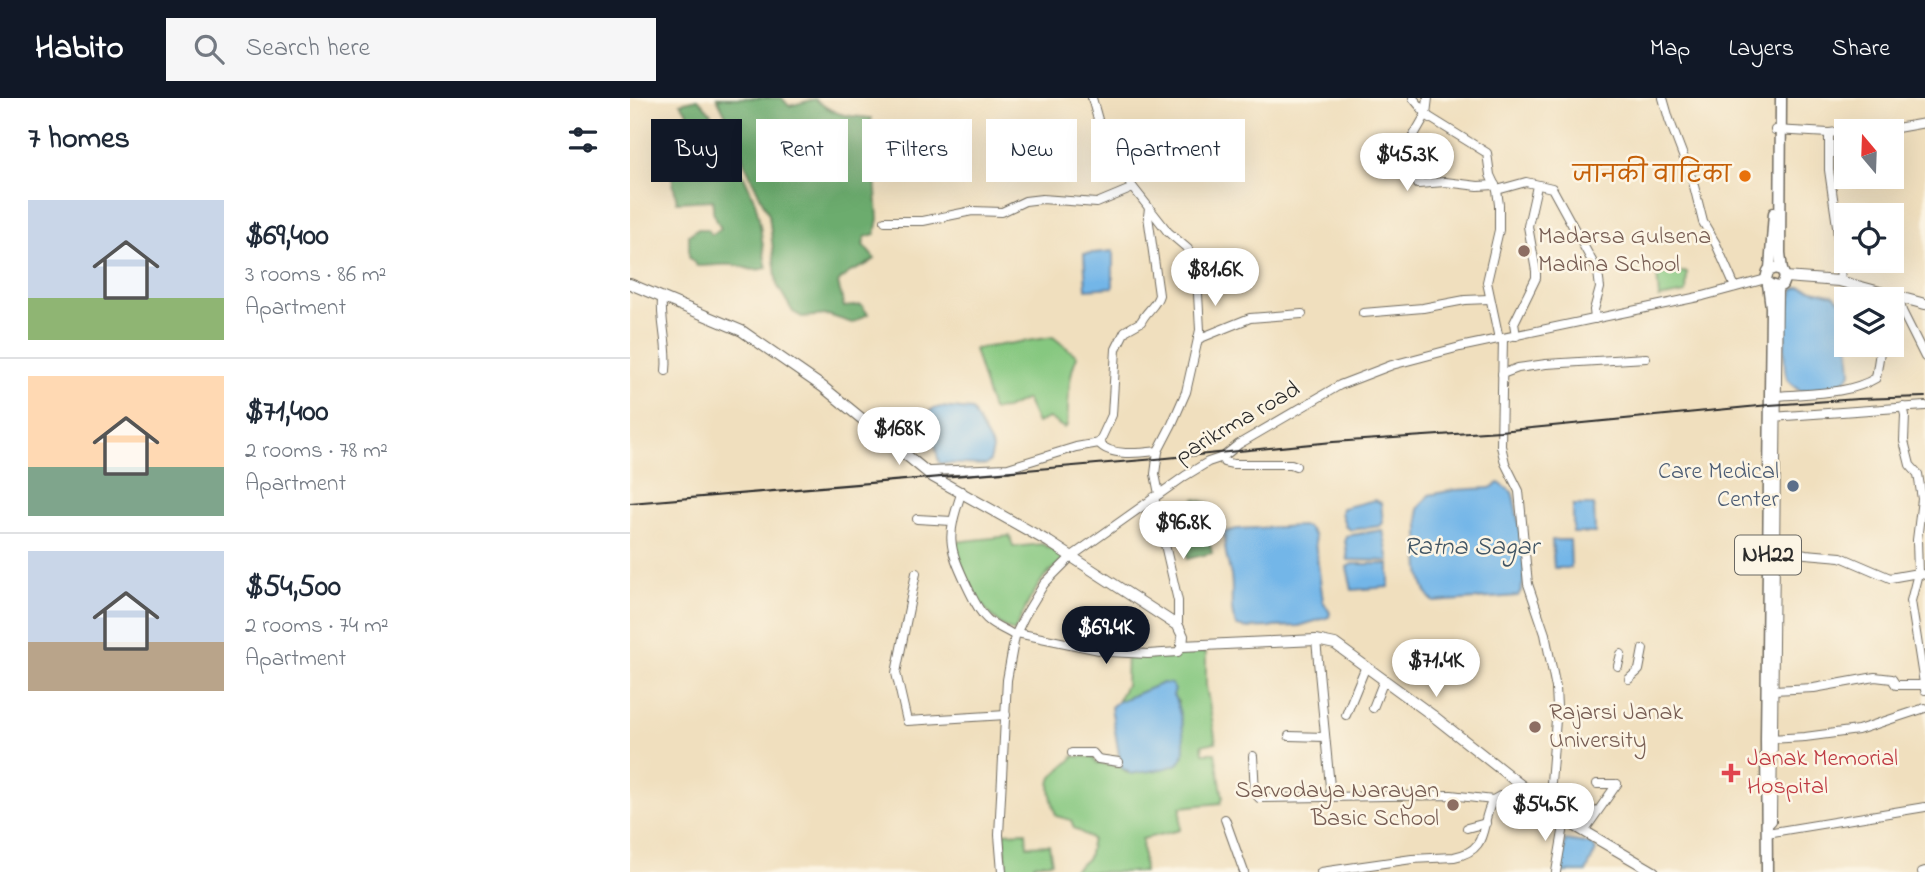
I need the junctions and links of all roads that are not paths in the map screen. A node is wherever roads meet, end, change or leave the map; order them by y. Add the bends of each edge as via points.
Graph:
1 (1092, 98) edge
2 (1413, 98) edge
3 (1428, 98) edge
4 (1663, 98) edge
5 (1775, 98) edge
6 (1781, 98) edge
7 (1426, 114) junction
8 (1925, 123) edge
9 (1904, 127) edge
10 (1778, 130) junction
11 (1834, 132) edge
12 (1829, 133) junction
13 (1537, 186) junction
14 (1496, 187) junction
15 (1133, 188) junction
16 (1149, 208) junction
17 (885, 221) dead end
18 (1775, 278) junction
19 (1841, 281) junction
20 (630, 284) edge
21 (1735, 287) junction
22 (1863, 287) edge
23 (662, 298) junction
24 (1904, 298) edge
25 (1489, 299) junction
26 (1925, 304) edge
27 (1363, 313) dead end
28 (1302, 314) dead end
29 (1904, 315) edge
30 (1595, 319) junction
31 (1516, 336) junction
32 (1198, 339) junction
33 (1501, 339) junction
34 (1879, 357) edge
35 (1925, 357) edge
36 (1646, 358) dead end
37 (667, 371) dead end
38 (1502, 374) junction
39 (1777, 396) junction
40 (1925, 406) edge
41 (1903, 407) junction
42 (1773, 417) junction
43 (1098, 443) junction
44 (1158, 451) junction
45 (1223, 457) junction
46 (1296, 466) dead end
47 (929, 471) junction
48 (1921, 473) edge
49 (962, 491) junction
50 (1157, 496) junction
51 (917, 519) dead end
52 (952, 521) junction
53 (1774, 548) junction
54 (1072, 556) junction
55 (916, 573) dead end
56 (1921, 574) edge
57 (1178, 626) junction
58 (1016, 635) junction
59 (1316, 640) junction
60 (1182, 646) junction
61 (1643, 649) dead end
62 (1621, 654) dead end
63 (1366, 666) junction
64 (1618, 666) dead end
65 (1629, 679) dead end
66 (1384, 680) junction
67 (1925, 685) edge
68 (1773, 690) junction
69 (1925, 690) edge
70 (1373, 708) dead end
71 (1925, 708) edge
72 (1006, 715) junction
73 (1346, 715) dead end
74 (1289, 737) dead end
75 (1325, 737) junction
76 (1769, 739) junction
77 (1072, 752) dead end
78 (1254, 756) dead end
79 (1119, 762) dead end
80 (1519, 783) junction
81 (1597, 784) dead end
82 (1331, 797) junction
83 (1493, 800) junction
84 (1925, 807) edge
85 (1549, 808) junction
86 (1225, 819) dead end
87 (1565, 820) junction
88 (1486, 823) junction
89 (1467, 828) dead end
90 (1767, 829) junction
91 (1584, 831) junction
92 (1002, 872) edge
93 (1244, 872) edge
94 (1321, 872) edge
95 (1556, 872) edge
96 (1654, 872) edge
97 (1767, 872) edge

1 - 15 street via 1110,153
2 - 7 street
3 - 7 street
4 - 21 street via 1703,222
5 - 10 highway, NH22
6 - 10 highway, NH22
7 - 14 street via 1487,153
7 - 14 street via 1411,154 1418,184
8 - 9 street
10 - 12 street
10 - 18 highway, NH22
11 - 12 street
12 - 19 street
13 - 14 street via 1526,182
13 - 30 street via 1552,188 1598,272
13 - 31 street via 1528,226 1536,278 1514,323
14 - 25 street via 1499,230 1487,282
15 - 16 street
15 - 17 street via 1097,203 1042,199 1024,201 1002,212
16 - 32 street via 1192,256 1200,306
16 - 43 street via 1159,295 1141,322 1118,342 1112,415
18 - 19 main road
18 - 21 street, parikrma road
18 - 39 street, NH22
18 - 42 highway, NH22 via 1770,307
19 - 22 main road
20 - 23 main road
21 - 30 street, parikrma road
23 - 37 street
23 - 47 main road via 742,331 823,387
24 - 26 main road
25 - 27 street
25 - 33 street
28 - 32 street via 1250,318
29 - 35 street
30 - 31 street, parikrma road
31 - 33 street, parikrma road
32 - 44 street via 1185,392
33 - 38 street
33 - 45 street, parikrma road via 1357,377
34 - 39 street via 1876,378 1870,381 1836,391
36 - 38 street via 1546,364
38 - 85 street via 1501,446 1519,491 1528,584 1545,634 1557,698
39 - 42 street, NH22
40 - 41 street
41 - 42 street
41 - 48 street via 1910,465
42 - 53 street, NH22
42 - 76 highway, NH22
43 - 44 street via 1118,452
43 - 47 street via 1008,468
44 - 50 street
45 - 46 street via 1224,462 1233,464
45 - 50 street, parikrma road
47 - 49 main road
48 - 56 street via 1917,540
49 - 52 street
49 - 54 main road
50 - 54 street, parikrma road
50 - 57 street via 1178,601
51 - 52 street
52 - 58 street via 951,550 973,598 987,620
53 - 56 street via 1841,557 1890,578
53 - 68 street, NH22
54 - 57 main road
54 - 58 street, parikrma road via 1044,583
55 - 72 street via 896,673 907,721
56 - 67 street via 1912,601
57 - 60 main road
58 - 60 street via 1109,652 1178,652
58 - 72 street, parikrma road
59 - 60 main road
59 - 63 main road via 1335,644
59 - 75 street
61 - 65 street via 1639,670
62 - 64 street
63 - 66 main road
63 - 73 street
66 - 70 street
66 - 80 main road
67 - 68 street via 1896,685 1892,679 1875,677
67 - 69 street
68 - 76 street, NH22
71 - 76 street via 1858,730
72 - 92 street, parikrma road via 999,835
74 - 75 street
75 - 82 street
76 - 90 highway, NH22
77 - 79 street
78 - 82 street via 1257,797
80 - 83 street via 1512,795
80 - 85 main road
81 - 91 street via 1617,784
82 - 83 street
83 - 88 street
84 - 90 street
85 - 87 main road
86 - 93 street
87 - 91 main road
87 - 95 street
88 - 89 street
88 - 94 street via 1479,843 1460,856
90 - 97 highway, NH22
91 - 96 main road

